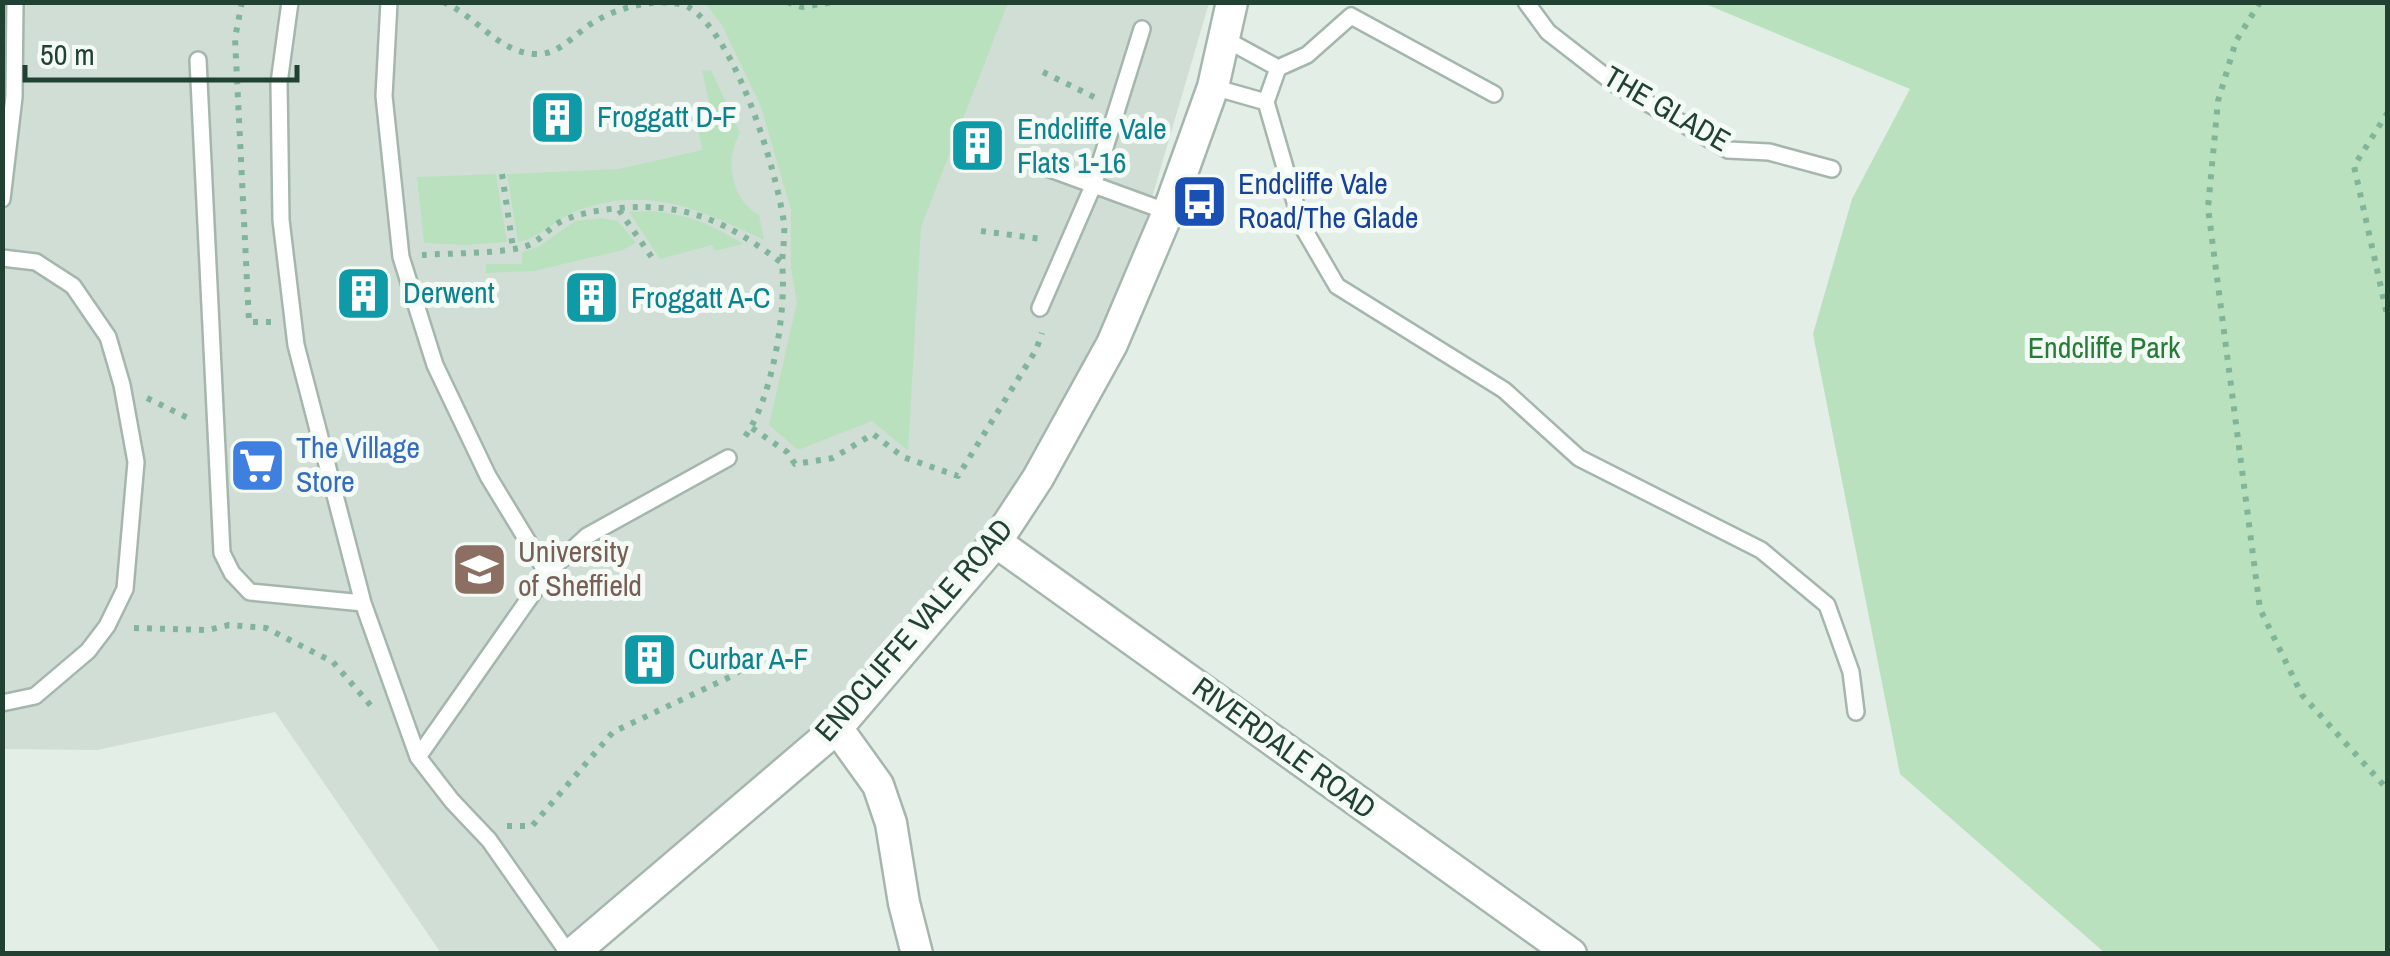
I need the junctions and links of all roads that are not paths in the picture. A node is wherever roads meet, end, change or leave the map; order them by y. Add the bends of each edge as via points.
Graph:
1 (14, 2) edge
2 (290, 2) edge
3 (390, 2) edge
4 (1232, 2) edge
5 (1526, 2) edge
6 (1142, 29) dead end
7 (1225, 39) junction
8 (198, 60) dead end
9 (1278, 68) junction
10 (1213, 87) junction
11 (1494, 94) dead end
12 (1266, 102) junction
13 (1039, 166) dead end
14 (1832, 169) dead end
15 (1093, 186) junction
16 (2, 199) edge
17 (1168, 212) junction
18 (2, 258) edge
19 (1040, 308) road end
20 (728, 458) road end
21 (996, 542) junction
22 (547, 573) junction
23 (363, 603) junction
24 (2, 703) edge
25 (1856, 712) dead end
26 (838, 728) junction
27 (418, 758) junction
28 (570, 954) edge
29 (917, 954) edge
30 (1571, 954) edge

1 - 16 lane via 14,97
2 - 23 lane via 279,82 281,220 296,344
3 - 22 lane via 384,96 401,257 436,365 488,476
4 - 7 street, ENDCLIFFE VALE ROAD
5 - 14 lane, THE GLADE via 1548,32 1615,84 1728,150 1769,152
6 - 15 lane
7 - 9 lane
7 - 10 street, ENDCLIFFE VALE ROAD
8 - 23 lane via 222,553 250,592
9 - 11 lane via 1307,55 1351,16
9 - 12 lane
10 - 12 lane
10 - 17 street, ENDCLIFFE VALE ROAD
12 - 25 lane via 1302,226 1337,286 1504,390 1579,458 1761,550 1827,605 1851,672
13 - 15 lane
15 - 17 lane
15 - 19 lane
17 - 21 street, ENDCLIFFE VALE ROAD via 1112,344
18 - 24 lane via 36,262 72,286 108,337 136,462 125,589 108,626 36,696
20 - 22 lane via 587,536
21 - 26 street, ENDCLIFFE VALE ROAD
21 - 30 street, RIVERDALE ROAD
22 - 27 lane
23 - 27 lane
26 - 28 street, ENDCLIFFE VALE ROAD
26 - 29 street via 878,785
27 - 28 lane

